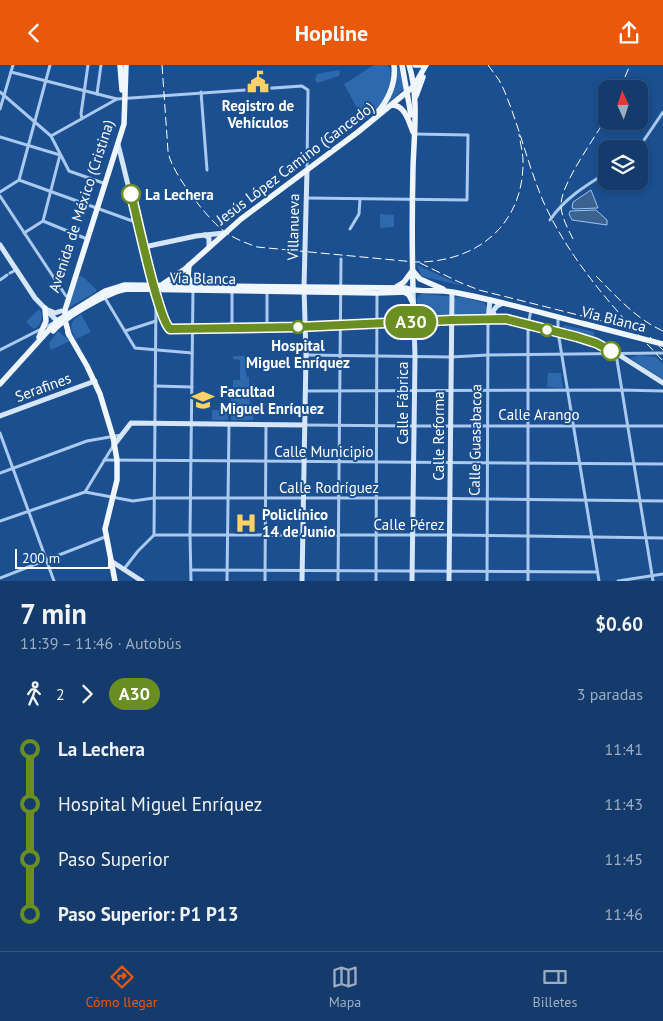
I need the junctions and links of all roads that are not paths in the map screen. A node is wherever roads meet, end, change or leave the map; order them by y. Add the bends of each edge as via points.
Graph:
1 (13, 65) edge
2 (50, 65) edge
3 (88, 65) edge
4 (101, 65) edge
5 (113, 65) edge
6 (394, 65) edge
7 (402, 65) edge
8 (409, 65) edge
9 (415, 65) edge
10 (426, 65) edge
11 (123, 66) edge
12 (11, 72) junction
13 (46, 82) junction
14 (414, 86) junction
15 (85, 91) junction
16 (408, 91) junction
17 (0, 92) edge
18 (201, 92) junction
19 (97, 94) junction
20 (4, 96) junction
21 (121, 99) junction
22 (392, 105) junction
23 (415, 106) junction
24 (0, 109) edge
25 (663, 112) edge
26 (82, 118) junction
27 (35, 122) junction
28 (361, 130) junction
29 (414, 134) junction
30 (0, 137) edge
31 (51, 137) junction
32 (644, 140) edge
33 (118, 142) junction
34 (28, 145) junction
35 (60, 155) junction
36 (207, 170) dead end
37 (307, 170) junction
38 (598, 178) edge
39 (18, 180) junction
40 (105, 184) junction
41 (52, 191) junction
42 (0, 194) edge
43 (306, 198) junction
44 (360, 199) junction
45 (412, 199) junction
46 (97, 208) junction
47 (550, 220) dead end
48 (43, 221) junction
49 (139, 224) junction
50 (350, 229) dead end
51 (24, 233) junction
52 (224, 233) junction
53 (205, 235) junction
54 (86, 238) junction
55 (0, 245) edge
56 (209, 246) junction
57 (144, 247) junction
58 (341, 259) dead end
59 (189, 265) junction
60 (412, 269) junction
61 (11, 273) junction
62 (174, 277) junction
63 (0, 280) edge
64 (162, 285) junction
65 (193, 288) junction
66 (392, 288) junction
67 (155, 289) junction
68 (304, 290) junction
69 (340, 290) junction
70 (413, 290) junction
71 (232, 291) junction
72 (267, 291) junction
73 (451, 291) junction
74 (377, 293) junction
75 (404, 293) junction
76 (66, 296) junction
77 (104, 297) junction
78 (490, 300) junction
79 (413, 303) junction
80 (502, 303) junction
81 (45, 308) junction
82 (531, 310) junction
83 (492, 317) junction
84 (558, 317) junction
85 (61, 318) junction
86 (452, 320) junction
87 (156, 321) junction
88 (414, 322) junction
89 (377, 323) junction
90 (340, 325) junction
91 (528, 325) junction
92 (318, 326) junction
93 (267, 327) junction
94 (306, 327) junction
95 (44, 328) junction
96 (232, 328) junction
97 (193, 329) junction
98 (125, 331) junction
99 (558, 333) junction
100 (306, 337) junction
101 (663, 344) edge
102 (34, 346) junction
103 (0, 350) edge
104 (156, 350) junction
105 (192, 353) junction
106 (616, 353) junction
107 (663, 353) edge
108 (529, 354) junction
109 (306, 355) junction
110 (488, 355) junction
111 (562, 355) junction
112 (340, 356) junction
113 (377, 357) junction
114 (414, 357) junction
115 (452, 357) junction
116 (95, 381) junction
117 (663, 383) edge
118 (0, 384) edge
119 (155, 386) junction
120 (192, 387) junction
121 (621, 389) junction
122 (0, 390) edge
123 (568, 390) junction
124 (305, 391) junction
125 (340, 391) junction
126 (376, 391) junction
127 (414, 391) junction
128 (451, 391) junction
129 (488, 391) junction
130 (528, 391) junction
131 (663, 391) edge
132 (0, 416) edge
133 (155, 423) junction
134 (192, 424) junction
135 (229, 424) junction
136 (266, 424) junction
137 (304, 425) junction
138 (340, 425) junction
139 (376, 425) junction
140 (414, 426) junction
141 (451, 426) junction
142 (488, 426) junction
143 (627, 426) junction
144 (663, 426) edge
145 (528, 427) junction
146 (573, 427) junction
147 (0, 433) edge
148 (121, 435) junction
149 (112, 437) junction
150 (114, 445) junction
151 (104, 460) junction
152 (117, 460) junction
153 (155, 461) junction
154 (192, 461) junction
155 (303, 461) junction
156 (228, 462) junction
157 (266, 462) junction
158 (340, 462) junction
159 (376, 462) junction
160 (414, 462) junction
161 (450, 462) junction
162 (487, 462) junction
163 (528, 463) junction
164 (579, 463) junction
165 (633, 464) junction
166 (663, 464) edge
167 (12, 468) junction
168 (0, 473) edge
169 (85, 492) junction
170 (113, 497) junction
171 (154, 497) junction
172 (191, 498) junction
173 (228, 498) junction
174 (265, 498) junction
175 (302, 498) junction
176 (376, 498) junction
177 (413, 498) junction
178 (451, 498) junction
179 (339, 499) junction
180 (486, 499) junction
181 (528, 500) junction
182 (585, 501) junction
183 (640, 501) junction
184 (663, 501) edge
185 (28, 511) junction
186 (0, 521) edge
187 (190, 534) junction
188 (227, 534) junction
189 (154, 535) junction
190 (265, 535) junction
191 (302, 535) junction
192 (339, 535) junction
193 (376, 535) junction
194 (412, 535) junction
195 (450, 535) junction
196 (486, 536) junction
197 (528, 536) junction
198 (105, 537) junction
199 (591, 537) junction
200 (646, 538) junction
201 (663, 538) edge
202 (46, 560) junction
203 (111, 561) junction
204 (124, 569) junction
205 (191, 570) junction
206 (227, 571) junction
207 (265, 571) junction
208 (302, 571) junction
209 (338, 571) junction
210 (376, 571) junction
211 (412, 571) junction
212 (449, 571) junction
213 (487, 571) junction
214 (528, 571) junction
215 (597, 572) junction
216 (663, 574) edge
217 (652, 576) junction
218 (0, 578) edge
219 (54, 581) edge
220 (115, 581) edge
221 (142, 581) edge
222 (191, 581) edge
223 (227, 581) edge
224 (265, 581) edge
225 (302, 581) edge
226 (338, 581) edge
227 (376, 581) edge
228 (412, 581) edge
229 (449, 581) edge
230 (487, 581) edge
231 (528, 581) edge
232 (599, 581) edge
233 (618, 581) edge
234 (653, 581) edge

1 - 12 street
2 - 13 street
3 - 15 street
4 - 19 street
5 - 11 street
6 - 28 main road via 387,98
7 - 16 main road, Calle Fábrica
8 - 14 main road, Calle Fábrica
9 - 10 main road
10 - 14 main road, Jesús López Camino (Gancedo)
10 - 23 main road
11 - 21 main road, Avenida de México (Cristina)
12 - 13 street
12 - 20 street
13 - 15 street
13 - 27 street
14 - 16 main road, Jesús López Camino (Gancedo)
14 - 23 main road, Calle Fábrica
15 - 19 street
15 - 26 street
16 - 22 main road, Jesús López Camino (Gancedo)
16 - 29 main road, Calle Fábrica
17 - 20 street
18 - 21 street
18 - 36 street
18 - 37 street, Villanueva via 307,88
19 - 21 street
20 - 24 street
20 - 27 street
21 - 26 street
21 - 33 main road, Avenida de México (Cristina) via 123,120
22 - 28 main road, Jesús López Camino (Gancedo)
22 - 29 main road via 401,108
23 - 29 main road, Calle Fábrica
25 - 32 street
26 - 31 street
27 - 31 street
27 - 34 street
28 - 37 main road, Jesús López Camino (Gancedo)
29 - 45 main road, Calle Fábrica
29 - 45 street via 468,135 467,200
30 - 34 street
31 - 35 street
33 - 40 main road, Avenida de México (Cristina)
33 - 49 street
34 - 35 street
34 - 39 street
35 - 40 street via 70,171
35 - 41 street
37 - 43 street, Villanueva
37 - 52 main road, Jesús López Camino (Gancedo)
38 - 47 street via 560,206
39 - 41 street
39 - 42 street
40 - 46 main road, Avenida de México (Cristina)
41 - 46 street
41 - 48 street
42 - 51 street
43 - 44 street
43 - 68 street, Villanueva
44 - 45 street
44 - 50 street via 359,214
45 - 60 main road, Calle Fábrica
46 - 49 street
46 - 54 main road, Avenida de México (Cristina)
48 - 51 street
48 - 54 street
49 - 57 street
51 - 76 street
52 - 53 street
52 - 56 main road, Jesús López Camino (Gancedo)
53 - 56 street via 209,238
53 - 57 street
54 - 76 main road, Avenida de México (Cristina)
54 - 85 main road, Avenida de México (Cristina)
55 - 61 street
56 - 59 main road, Jesús López Camino (Gancedo)
57 - 67 street
58 - 69 street
59 - 62 main road, Jesús López Camino (Gancedo)
59 - 65 main road via 188,277
60 - 66 main road via 402,284
60 - 70 main road, Calle Fábrica
60 - 73 main road via 420,279
61 - 63 street
61 - 81 street
62 - 64 main road, Jesús López Camino (Gancedo)
62 - 67 main road
64 - 65 main road, Vía Blanca
64 - 67 main road, Jesús López Camino (Gancedo)
65 - 67 main road, Vía Blanca
65 - 68 main road, Vía Blanca
65 - 71 main road, Vía Blanca
65 - 97 street
66 - 69 main road, Vía Blanca
66 - 70 main road, Vía Blanca
67 - 77 main road, Vía Blanca via 120,290
67 - 85 main road, Vía Blanca via 118,286
67 - 87 street
67 - 97 street via 167,326
68 - 69 main road, Vía Blanca
68 - 72 main road, Vía Blanca
68 - 94 street, Villanueva
69 - 74 main road, Vía Blanca
69 - 90 street
70 - 73 main road, Vía Blanca
70 - 75 main road, Vía Blanca
70 - 79 street, Calle Fábrica
71 - 72 main road, Vía Blanca
71 - 96 street
72 - 93 street
73 - 78 main road, Vía Blanca
73 - 86 street, Calle Reforma
74 - 75 main road, Vía Blanca
74 - 89 street
75 - 79 main road
76 - 85 main road, Avenida de México (Cristina)
77 - 85 main road, Vía Blanca
77 - 98 street
78 - 80 main road, Vía Blanca
78 - 83 street, Calle Guasabacoa
79 - 88 street, Calle Fábrica
80 - 82 main road, Vía Blanca
80 - 83 street via 495,307
81 - 85 street
81 - 85 street
81 - 95 main road
82 - 84 main road, Vía Blanca
82 - 91 street
83 - 86 street
83 - 91 street
83 - 110 street, Calle Guasabacoa
84 - 99 street
84 - 101 main road, Vía Blanca, bridge
85 - 95 street
85 - 102 main road, Vía Blanca
85 - 116 main road
85 - 122 main road, Vía Blanca
86 - 88 street
86 - 115 street, Calle Reforma
87 - 98 street
87 - 104 street
88 - 89 street
88 - 114 street, Calle Fábrica
89 - 90 street
89 - 113 street
90 - 92 street
90 - 112 street
91 - 99 street
91 - 108 street
92 - 94 street
92 - 100 street via 310,329
93 - 94 street
93 - 96 street
94 - 100 street, Villanueva
95 - 102 main road
95 - 103 street
96 - 97 street
97 - 105 street
98 - 104 street via 135,348
99 - 106 street via 596,343
99 - 111 street
100 - 109 street, Villanueva
102 - 118 main road, Vía Blanca
104 - 105 street
104 - 119 street
105 - 120 street
106 - 107 street
106 - 111 street
106 - 117 street
106 - 121 street
108 - 110 street
108 - 111 street
108 - 130 street
109 - 112 street
109 - 124 street, Villanueva
110 - 115 street
110 - 129 street, Calle Guasabacoa
111 - 123 street
112 - 113 street
112 - 125 street
113 - 114 street
113 - 126 street
114 - 115 street
114 - 127 street, Calle Fábrica
115 - 128 street, Calle Reforma
116 - 132 street, Serafines
116 - 149 main road
119 - 120 street
119 - 133 street
120 - 134 street
121 - 123 street
121 - 131 street
121 - 143 street
123 - 130 street
123 - 146 street
124 - 125 street
124 - 137 street, Villanueva
125 - 126 street
125 - 138 street
126 - 127 street
126 - 139 street
127 - 128 street
127 - 140 street, Calle Fábrica
128 - 129 street
128 - 141 street, Calle Reforma
129 - 130 street
129 - 142 street, Calle Guasabacoa
130 - 145 street
133 - 134 street, Calle Arango
133 - 148 street, Calle Arango via 131,423
133 - 153 street
134 - 135 street, Calle Arango
134 - 154 street
135 - 136 street, Calle Arango
135 - 156 street
136 - 137 street, Calle Arango
136 - 157 street
137 - 138 street, Calle Arango
137 - 155 street, Villanueva
138 - 139 street, Calle Arango
138 - 158 street
139 - 140 street, Calle Arango
139 - 159 street
140 - 141 street, Calle Arango
140 - 160 street, Calle Fábrica
141 - 142 street, Calle Arango
141 - 161 street, Calle Reforma
142 - 145 street, Calle Arango
142 - 162 street, Calle Guasabacoa
143 - 144 street, Calle Arango
143 - 146 street, Calle Arango
143 - 165 street
145 - 146 street, Calle Arango
145 - 163 street
146 - 164 street
147 - 167 street
148 - 149 street, Calle Arango
148 - 150 street, Calle Arango
149 - 150 main road
149 - 167 street, Calle Arango via 87,441
150 - 151 street
150 - 152 main road
151 - 152 street, Calle Municipio
151 - 169 street
152 - 153 street, Calle Municipio
152 - 170 main road
153 - 154 street, Calle Municipio
153 - 171 street
154 - 156 street, Calle Municipio
154 - 172 street
155 - 157 street, Calle Municipio
155 - 158 street, Calle Municipio
155 - 175 street, Villanueva
156 - 157 street, Calle Municipio
156 - 173 street
157 - 174 street
158 - 159 street, Calle Municipio
158 - 179 street
159 - 160 street, Calle Municipio
159 - 176 street
160 - 161 street, Calle Municipio
160 - 177 street, Calle Fábrica
161 - 162 street, Calle Municipio
161 - 178 street, Calle Reforma
162 - 163 street, Calle Municipio
162 - 180 street, Calle Guasabacoa
163 - 164 street, Calle Municipio
163 - 181 street
164 - 165 street, Calle Municipio
164 - 182 street
165 - 166 street, Calle Municipio
165 - 183 street
167 - 168 street, Calle Arango
167 - 185 street
169 - 170 street, Calle Rodríguez
169 - 185 street, Calle Rodríguez
170 - 171 street, Calle Rodríguez via 133,501
170 - 198 main road
171 - 172 street, Calle Rodríguez
171 - 189 street
172 - 173 street, Calle Rodríguez
172 - 187 street
173 - 174 street, Calle Rodríguez
173 - 188 street
174 - 175 street, Calle Rodríguez
174 - 190 street
175 - 179 street, Calle Rodríguez
175 - 191 street, Villanueva
176 - 177 street, Calle Rodríguez
176 - 179 street, Calle Rodríguez
176 - 193 street
177 - 178 street, Calle Rodríguez
177 - 194 street, Calle Fábrica
178 - 180 street, Calle Rodríguez
178 - 195 street, Calle Reforma
179 - 192 street
180 - 181 street, Calle Rodríguez
180 - 196 street, Calle Guasabacoa
181 - 182 street, Calle Rodríguez
181 - 197 street
182 - 183 street, Calle Rodríguez
182 - 199 street
183 - 184 street, Calle Rodríguez
183 - 200 street
185 - 186 street, Calle Rodríguez
185 - 202 street
187 - 188 street, Calle Pérez
187 - 189 street, Calle Pérez
187 - 205 street
188 - 190 street, Calle Pérez
188 - 206 street
189 - 204 street
190 - 191 street, Calle Pérez
190 - 207 street
191 - 192 street, Calle Pérez
191 - 208 street, Villanueva
192 - 193 street, Calle Pérez
192 - 209 street
193 - 194 street, Calle Pérez
193 - 210 street
194 - 195 street, Calle Pérez
194 - 211 street, Calle Fábrica
195 - 196 street, Calle Pérez
195 - 212 street, Calle Reforma
196 - 197 street, Calle Pérez
196 - 213 street, Calle Guasabacoa
197 - 199 street, Calle Pérez
197 - 214 street
198 - 202 street
198 - 203 main road
199 - 200 street, Calle Pérez
199 - 215 street
200 - 201 street, Calle Pérez
200 - 217 street
202 - 218 street
202 - 219 street
203 - 204 street
203 - 220 main road
204 - 221 street
205 - 206 street
205 - 222 street
206 - 207 street
206 - 223 street
207 - 208 street
207 - 224 street
208 - 209 street
208 - 225 street, Villanueva
209 - 210 street
209 - 226 street
210 - 211 street
210 - 227 street
211 - 212 street
211 - 228 street, Calle Fábrica
212 - 213 street
212 - 229 street, Calle Reforma
213 - 214 street
213 - 230 street, Calle Guasabacoa
214 - 215 street
214 - 231 street
215 - 232 street
216 - 217 street
217 - 233 street
217 - 234 street

